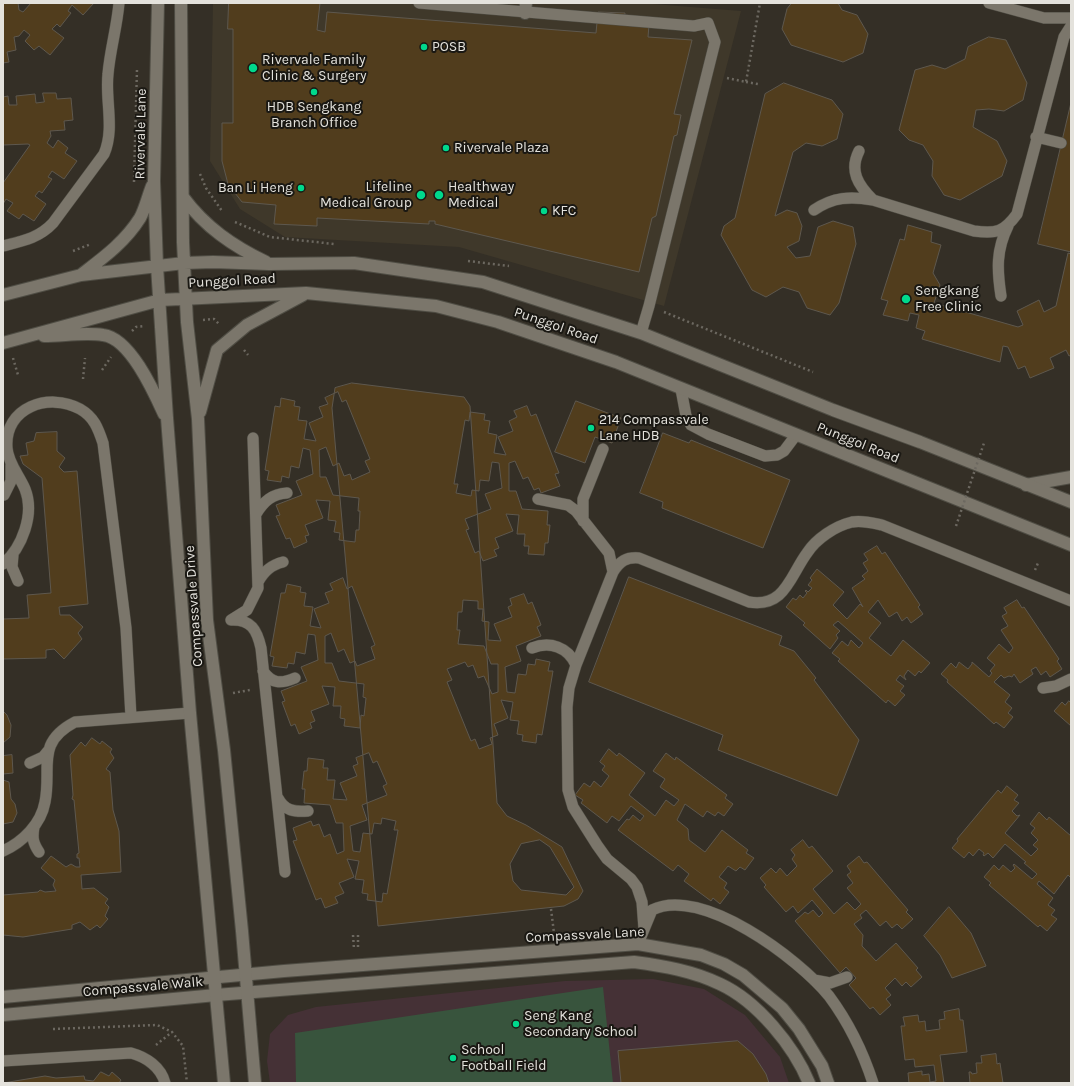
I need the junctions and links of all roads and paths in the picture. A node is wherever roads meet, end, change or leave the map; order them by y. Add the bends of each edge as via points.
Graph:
1 (119, 3) edge
2 (158, 3) edge
3 (181, 3) edge
4 (419, 3) edge
5 (760, 3) edge
6 (989, 3) edge
7 (526, 8) edge
8 (1071, 18) edge
9 (1071, 26) edge
10 (138, 65) dead end
11 (727, 78) dead end
12 (746, 82) junction
13 (758, 84) dead end
14 (1036, 137) junction
15 (1061, 143) dead end
16 (859, 151) dead end
17 (199, 171) dead end
18 (154, 181) junction
19 (134, 189) dead end
20 (184, 197) junction
21 (873, 200) junction
22 (814, 210) dead end
23 (224, 213) dead end
24 (232, 221) dead end
25 (1009, 225) junction
26 (93, 243) dead end
27 (338, 245) dead end
28 (3, 246) edge
29 (73, 251) dead end
30 (464, 260) dead end
31 (184, 263) junction
32 (269, 264) junction
33 (157, 266) junction
34 (510, 266) dead end
35 (81, 275) junction
36 (306, 293) junction
37 (3, 295) edge
38 (1001, 296) dead end
39 (186, 299) junction
40 (160, 300) junction
41 (649, 306) junction
42 (641, 333) junction
43 (25, 337) junction
44 (3, 343) edge
45 (13, 355) dead end
46 (84, 358) dead end
47 (813, 372) dead end
48 (18, 375) dead end
49 (83, 379) dead end
50 (681, 389) junction
51 (167, 418) junction
52 (198, 419) junction
53 (796, 435) junction
54 (253, 438) dead end
55 (984, 443) dead end
56 (603, 449) dead end
57 (11, 464) junction
58 (1071, 477) edge
59 (1026, 485) junction
60 (287, 493) dead end
61 (4, 495) edge
62 (538, 499) dead end
63 (1071, 502) edge
64 (256, 514) junction
65 (583, 521) junction
66 (956, 526) dead end
67 (1071, 545) edge
68 (13, 555) junction
69 (283, 562) dead end
70 (3, 564) edge
71 (613, 572) junction
72 (18, 581) dead end
73 (258, 582) junction
74 (1071, 601) edge
75 (532, 648) dead end
76 (576, 665) junction
77 (263, 671) junction
78 (295, 678) dead end
79 (1071, 678) edge
80 (1043, 688) dead end
81 (254, 689) dead end
82 (228, 694) dead end
83 (190, 713) junction
84 (131, 717) junction
85 (48, 751) junction
86 (30, 763) dead end
87 (278, 798) junction
88 (308, 811) dead end
89 (34, 827) junction
90 (3, 851) edge
91 (39, 852) dead end
92 (285, 872) dead end
93 (551, 908) dead end
94 (644, 929) junction
95 (353, 935) dead end
96 (358, 935) dead end
97 (554, 936) dead end
98 (638, 944) junction
99 (359, 951) dead end
100 (354, 953) dead end
101 (246, 975) junction
102 (847, 977) dead end
103 (214, 978) junction
104 (813, 980) junction
105 (248, 993) junction
106 (216, 995) junction
107 (3, 997) edge
108 (3, 1015) edge
109 (49, 1030) dead end
110 (172, 1032) junction
111 (143, 1056) junction
112 (3, 1061) edge
113 (165, 1083) edge
114 (187, 1083) edge
115 (224, 1083) edge
116 (255, 1083) edge
117 (809, 1083) edge
118 (828, 1083) edge
119 (873, 1083) edge

1 - 28 lane via 108,75 109,133 104,154 54,223 32,238
2 - 18 street, Rivervale Lane
3 - 20 street
4 - 7 lane
5 - 12 path
6 - 8 lane via 1044,18
7 - 41 lane via 694,26 708,23 715,42
9 - 14 lane via 1064,37
10 - 19 path
11 - 12 path
12 - 13 path
14 - 15 lane
14 - 25 lane via 1017,214
16 - 21 lane via 854,170 864,191
17 - 23 path via 206,188
18 - 33 street, Rivervale Lane
18 - 35 street via 140,217 128,234 111,252
20 - 31 street
20 - 32 street via 194,211 218,234
21 - 22 lane via 839,198
21 - 25 lane via 974,231 1000,231
24 - 27 path via 270,237
25 - 38 lane via 997,257
26 - 29 path
30 - 34 path
31 - 32 street, Punggol Road
31 - 33 street, Punggol Road
31 - 39 street, Compassvale Drive
32 - 42 street, Punggol Road via 354,263 483,282
33 - 35 street, Punggol Road
33 - 40 street, Compassvale Drive
35 - 37 street, Punggol Road
36 - 39 street, Punggol Road
36 - 50 street, Punggol Road via 436,306 498,322 616,362
36 - 52 street via 247,325 217,350
39 - 40 street, Punggol Road
39 - 52 street, Compassvale Drive
40 - 43 street, Punggol Road
40 - 51 street, Compassvale Drive
41 - 42 lane
41 - 47 path
42 - 59 street, Punggol Road
43 - 44 street, Punggol Road
43 - 51 street via 104,335 113,339 124,348 144,373
45 - 48 path
46 - 49 path
50 - 53 street, Punggol Road
50 - 53 lane via 686,416 691,425 708,434 765,456 777,455 784,451
51 - 83 street, Compassvale Drive
52 - 101 street, Compassvale Drive via 207,620 224,750
53 - 67 street, Punggol Road
54 - 64 lane
55 - 66 path, bridge
56 - 65 lane via 583,499
57 - 61 lane via 11,481
57 - 68 lane via 25,490 28,506 26,524
57 - 84 lane via 7,448 8,433 14,419 26,408 40,402 56,401 72,405 86,413 97,424 103,443 126,628
58 - 59 street
59 - 63 street, Punggol Road
60 - 64 lane via 267,499
62 - 65 lane via 568,505
64 - 73 lane
65 - 71 lane via 609,553
68 - 70 lane
68 - 72 lane via 12,567
69 - 73 lane via 265,571
71 - 74 lane via 626,558 639,558 749,602 766,602 782,593 807,552 826,534 852,522 866,522 882,525
71 - 76 lane
73 - 77 lane via 256,593 247,610 231,620 250,623 257,632
75 - 76 lane via 541,644 560,648 568,653
76 - 94 lane via 569,688 567,707 570,798 573,807 607,859 637,887 642,902
77 - 78 lane via 274,682 281,683
77 - 87 lane
79 - 80 lane via 1056,686
81 - 82 path
83 - 84 lane
83 - 103 street, Compassvale Drive
84 - 85 lane via 76,722 64,728
85 - 86 lane via 43,757
85 - 89 lane via 45,801
87 - 88 lane via 290,811
87 - 92 lane
89 - 90 lane via 23,839
89 - 91 lane via 32,837
93 - 97 path
94 - 98 lane
94 - 104 lane via 652,910 659,907 681,905 695,908 754,933 786,954
95 - 100 path
96 - 99 path
98 - 101 street, Compassvale Lane
98 - 118 street, Compassvale Lane via 701,955 743,975 782,1008 799,1029 822,1066
101 - 103 street, Compassvale Lane
101 - 105 street, Compassvale Drive
102 - 104 lane via 830,983
103 - 106 street, Compassvale Drive
103 - 107 street, Compassvale Lane
104 - 119 lane via 829,996 854,1034
105 - 106 street, Compassvale Walk
105 - 116 street, Compassvale Drive
105 - 117 street, Compassvale Walk via 634,962 665,966 722,984 751,1005 776,1030 804,1071
106 - 108 street, Compassvale Walk
106 - 115 street, Compassvale Drive
109 - 110 path via 157,1025
110 - 111 path
110 - 114 path via 183,1046
111 - 112 lane via 119,1053
111 - 113 lane via 155,1065

